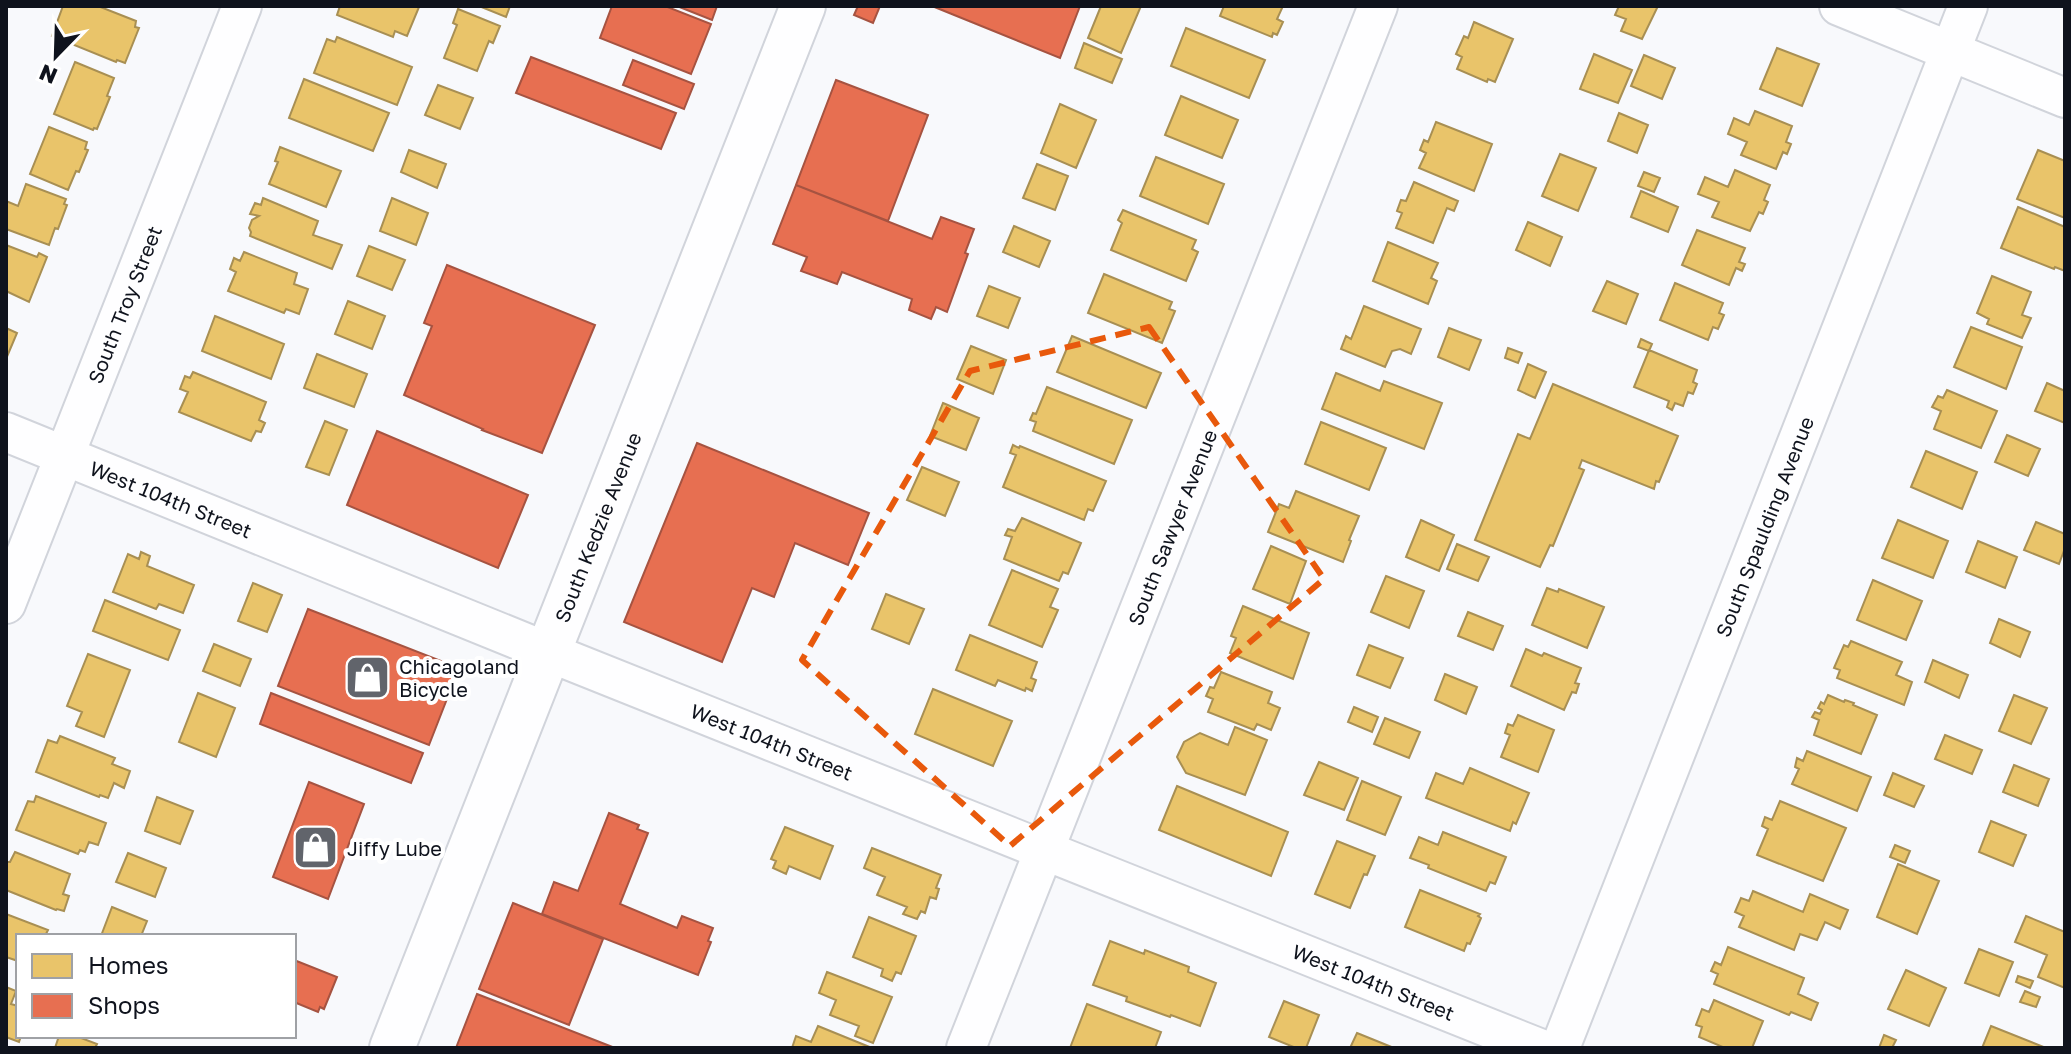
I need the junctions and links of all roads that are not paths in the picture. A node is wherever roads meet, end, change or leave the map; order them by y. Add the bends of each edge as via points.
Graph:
1 (242, 6) edge
2 (803, 6) edge
3 (1378, 6) edge
4 (1839, 6) edge
5 (1968, 6) edge
6 (1950, 51) junction
7 (2065, 98) edge
8 (6, 432) edge
9 (64, 456) junction
10 (6, 604) edge
11 (548, 652) junction
12 (1044, 850) junction
13 (392, 1048) edge
14 (966, 1048) edge
15 (1539, 1048) edge
16 (1560, 1048) edge

1 - 9 street, South Troy Street
2 - 11 main road, South Kedzie Avenue
3 - 12 street, South Sawyer Avenue
4 - 6 street
5 - 6 street, South Spaulding Avenue
6 - 7 street
6 - 16 street, South Spaulding Avenue
8 - 9 street, West 104th Street
9 - 10 street, South Troy Street
9 - 11 street, West 104th Street
11 - 12 street, West 104th Street
11 - 13 main road, South Kedzie Avenue
12 - 14 street, South Sawyer Avenue
12 - 15 street, West 104th Street

